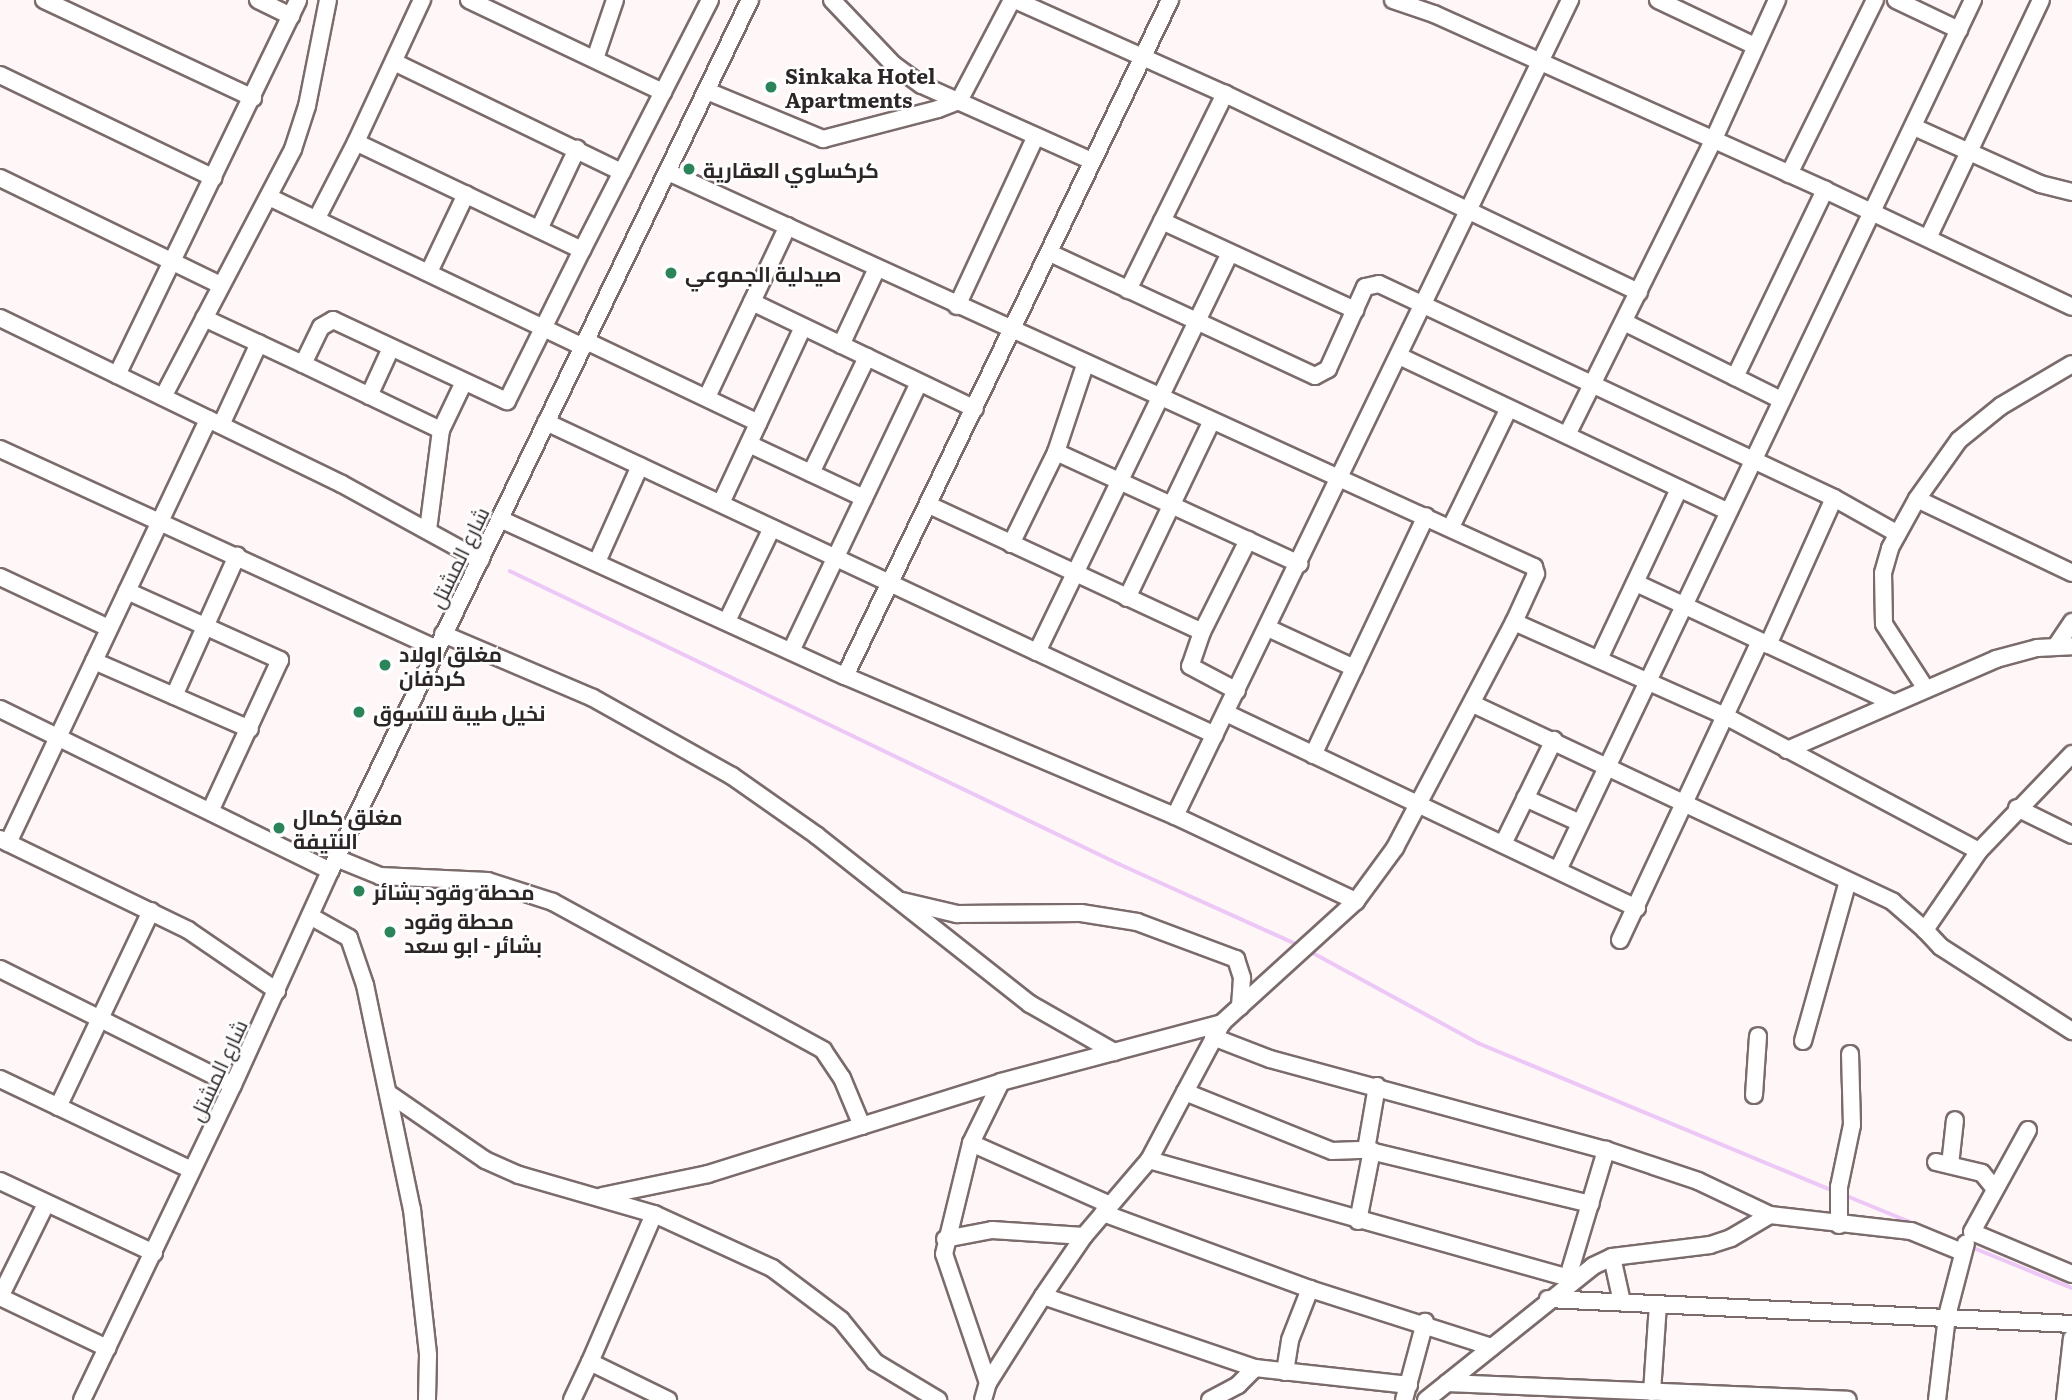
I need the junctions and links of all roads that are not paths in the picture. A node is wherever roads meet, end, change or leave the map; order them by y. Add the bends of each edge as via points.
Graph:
1 (44, 0) edge
2 (257, 0) edge
3 (298, 0) edge
4 (328, 0) edge
5 (422, 0) edge
6 (470, 0) edge
7 (615, 0) edge
8 (710, 0) edge
9 (750, 0) edge
10 (834, 0) edge
11 (1014, 0) edge
12 (1170, 0) edge
13 (1393, 0) edge
14 (1570, 0) edge
15 (1658, 0) edge
16 (1777, 0) edge
17 (1875, 0) edge
18 (1896, 0) edge
19 (1973, 0) edge
20 (2041, 0) edge
21 (291, 16) junction
22 (1959, 30) junction
23 (1755, 46) junction
24 (1144, 57) junction
25 (594, 59) junction
26 (394, 62) junction
27 (1541, 63) junction
28 (0, 75) edge
29 (707, 91) junction
30 (663, 92) junction
31 (1225, 94) junction
32 (253, 98) junction
33 (960, 102) junction
34 (1914, 127) junction
35 (1035, 135) junction
36 (1713, 141) junction
37 (356, 142) junction
38 (577, 149) junction
39 (1969, 152) junction
40 (1092, 161) junction
41 (622, 172) junction
42 (668, 172) junction
43 (1789, 174) junction
44 (0, 178) edge
45 (214, 178) junction
46 (1825, 190) junction
47 (2072, 192) edge
48 (466, 194) junction
49 (271, 198) junction
50 (1470, 211) junction
51 (1873, 213) junction
52 (317, 218) junction
53 (1162, 221) junction
54 (788, 226) junction
55 (539, 229) junction
56 (1928, 238) junction
57 (582, 250) junction
58 (1049, 253) junction
59 (1230, 253) junction
60 (173, 263) junction
61 (877, 268) junction
62 (429, 272) junction
63 (220, 285) junction
64 (1128, 290) junction
65 (1639, 292) junction
66 (752, 302) junction
67 (1425, 305) junction
68 (957, 306) junction
69 (2072, 307) edge
70 (1355, 310) junction
71 (0, 317) edge
72 (204, 318) junction
73 (1624, 322) junction
74 (1197, 323) junction
75 (803, 327) junction
76 (543, 328) junction
77 (1012, 332) junction
78 (259, 343) junction
79 (584, 344) junction
80 (841, 345) junction
81 (391, 348) junction
82 (1399, 356) junction
83 (867, 357) junction
84 (303, 364) junction
85 (1085, 365) junction
86 (2072, 365) edge
87 (117, 375) junction
88 (1735, 377) junction
89 (919, 383) junction
90 (463, 384) junction
91 (1591, 387) junction
92 (369, 396) junction
93 (163, 397) junction
94 (707, 397) junction
95 (1779, 399) junction
96 (1161, 400) junction
97 (1509, 408) junction
98 (975, 409) junction
99 (215, 422) junction
100 (546, 422) junction
101 (759, 423) junction
102 (1211, 424) junction
103 (441, 430) junction
104 (1567, 435) junction
105 (749, 444) junction
106 (0, 449) edge
107 (1056, 452) junction
108 (1752, 461) junction
109 (640, 466) junction
110 (811, 473) junction
111 (1341, 477) junction
112 (1120, 483) junction
113 (1679, 489) junction
114 (864, 498) junction
115 (1834, 498) junction
116 (1917, 499) junction
117 (720, 503) junction
118 (929, 505) junction
119 (1171, 506) junction
120 (1727, 511) junction
121 (1426, 516) junction
122 (500, 519) junction
123 (160, 521) junction
124 (1451, 527) junction
125 (772, 528) junction
126 (428, 530) junction
127 (1898, 534) junction
128 (1248, 540) junction
129 (1011, 544) junction
130 (237, 556) junction
131 (836, 557) junction
132 (480, 560) junction
133 (597, 562) junction
134 (1300, 564) junction
135 (2072, 573) edge
136 (1074, 574) junction
137 (0, 577) edge
138 (891, 583) junction
139 (1636, 583) junction
140 (127, 591) junction
141 (1127, 598) junction
142 (1682, 604) junction
143 (727, 621) junction
144 (1514, 622) junction
145 (2072, 622) edge
146 (205, 626) junction
147 (109, 628) junction
148 (1268, 628) junction
149 (1202, 632) junction
150 (440, 642) junction
151 (1764, 643) junction
152 (2064, 646) edge
153 (792, 651) junction
154 (1037, 652) junction
155 (1599, 659) junction
156 (94, 661) junction
157 (1354, 668) junction
158 (845, 676) junction
159 (1646, 680) junction
160 (1926, 689) junction
161 (1237, 691) junction
162 (174, 696) junction
163 (1893, 703) junction
164 (1473, 704) junction
165 (0, 709) edge
166 (1226, 713) junction
167 (1727, 717) junction
168 (250, 729) junction
169 (1215, 735) junction
170 (58, 738) junction
171 (1554, 740) junction
172 (1787, 750) junction
173 (2072, 754) edge
174 (1313, 755) junction
175 (1607, 764) junction
176 (1525, 798) junction
177 (1687, 802) junction
178 (1419, 806) junction
179 (2017, 808) junction
180 (211, 809) junction
181 (1175, 816) junction
182 (1580, 823) junction
183 (2072, 835) edge
184 (4, 841) edge
185 (1503, 844) junction
186 (1979, 850) junction
187 (333, 864) junction
188 (1558, 870) junction
189 (1847, 881) junction
190 (892, 898) junction
191 (1356, 901) junction
192 (1637, 908) junction
193 (151, 911) junction
194 (310, 916) junction
195 (1925, 930) junction
196 (1620, 940) dead end
197 (0, 969) edge
198 (277, 991) junction
199 (1240, 1007) junction
200 (101, 1016) junction
201 (1222, 1023) junction
202 (2072, 1031) edge
203 (1758, 1036) dead end
204 (1213, 1037) junction
205 (1803, 1041) dead end
206 (1114, 1052) junction
207 (1850, 1054) dead end
208 (0, 1079) edge
209 (1001, 1082) junction
210 (233, 1085) junction
211 (1377, 1086) junction
212 (1185, 1092) junction
213 (388, 1093) junction
214 (1754, 1095) dead end
215 (58, 1107) junction
216 (1955, 1120) dead end
217 (862, 1126) junction
218 (2028, 1130) dead end
219 (971, 1143) junction
220 (1369, 1150) junction
221 (1606, 1150) junction
222 (1149, 1160) junction
223 (192, 1170) junction
224 (0, 1181) edge
225 (1994, 1188) junction
226 (602, 1196) junction
227 (46, 1204) junction
228 (1591, 1204) junction
229 (1106, 1209) junction
230 (654, 1214) junction
231 (1770, 1215) junction
232 (1358, 1221) junction
233 (1839, 1225) junction
234 (1972, 1232) junction
235 (1084, 1236) junction
236 (945, 1239) junction
237 (1962, 1252) junction
238 (154, 1253) junction
239 (1612, 1257) junction
240 (2072, 1272) edge
241 (1570, 1278) junction
242 (1310, 1289) junction
243 (1043, 1296) junction
244 (0, 1297) edge
245 (1548, 1299) junction
246 (1622, 1302) junction
247 (1658, 1304) junction
248 (1947, 1316) junction
249 (1425, 1322) junction
250 (2072, 1324) edge
251 (2072, 1338) edge
252 (1492, 1347) junction
253 (107, 1348) junction
254 (590, 1362) junction
255 (1255, 1368) junction
256 (1285, 1372) junction
257 (988, 1382) junction
258 (1447, 1382) junction
259 (1406, 1392) edge
260 (1652, 1392) junction
261 (1559, 1394) edge
262 (427, 1398) edge
263 (1782, 1398) edge
264 (82, 1400) edge
265 (572, 1400) edge
266 (668, 1400) edge
267 (938, 1400) edge
268 (983, 1400) edge
269 (1210, 1400) edge
270 (1426, 1400) edge
271 (1848, 1400) edge
272 (1937, 1400) edge
273 (2065, 1400) edge

1 - 32 street
2 - 21 street
3 - 21 street
4 - 49 street via 301,127
5 - 26 street
6 - 25 street
7 - 25 street
8 - 30 street
9 - 29 street, شارع المشتل
10 - 33 street via 894,65 922,85
11 - 24 street
11 - 33 street
12 - 24 street
13 - 27 street
14 - 27 street
15 - 23 street
16 - 23 street
17 - 43 street
18 - 22 street
19 - 22 street
20 - 39 street
21 - 32 street
22 - 34 street
23 - 36 street
24 - 31 street
24 - 40 street
25 - 30 street
26 - 37 street
26 - 38 street
27 - 36 street
27 - 50 street
28 - 45 street
29 - 33 street via 823,139
29 - 42 street, شارع المشتل
30 - 41 street
31 - 50 street
31 - 53 street
32 - 45 street
33 - 35 street
34 - 39 street
34 - 51 street
35 - 40 street
35 - 68 street
36 - 43 street
36 - 65 street
37 - 48 street
37 - 52 street
38 - 41 street
38 - 55 street
39 - 47 street via 2040,184
39 - 56 street
40 - 58 street
41 - 57 street
42 - 54 street
42 - 79 street, شارع المشتل
43 - 46 street
44 - 60 street
45 - 60 street
46 - 51 street
46 - 88 street
48 - 55 street
48 - 62 street
49 - 52 street
49 - 63 street
50 - 65 street
50 - 67 street
51 - 56 street
51 - 95 street
52 - 62 street
53 - 59 street
53 - 64 street
54 - 61 street
54 - 66 street
55 - 57 street
56 - 69 street
57 - 76 street
58 - 64 street
58 - 77 street
59 - 70 street
59 - 74 street
60 - 63 street
60 - 87 street
61 - 68 street
61 - 80 street
62 - 76 street
63 - 72 street
64 - 74 street
65 - 73 street
66 - 75 street
66 - 94 street
67 - 70 street via 1370,283
67 - 82 street
67 - 91 street
68 - 77 street
70 - 74 street via 1323,375 1315,376
71 - 87 street
72 - 78 street
72 - 93 street
73 - 88 street
73 - 91 street
74 - 96 street
75 - 80 street
75 - 101 street
76 - 79 street
76 - 90 street via 507,401
77 - 85 street
77 - 98 street
78 - 84 street
78 - 99 street
79 - 94 street
79 - 100 street, شارع المشتل
80 - 83 street
81 - 84 street via 333,320 321,327
81 - 90 street
81 - 92 street
82 - 97 street
82 - 111 street
83 - 89 street
83 - 110 street
84 - 92 street
85 - 96 street
85 - 107 street
86 - 116 street via 1973,427 1942,460
87 - 93 street
88 - 95 street
89 - 98 street
89 - 114 street
90 - 103 street
91 - 104 street
91 - 108 street
92 - 103 street
93 - 99 street
94 - 101 street
95 - 108 street
96 - 102 street
96 - 112 street
97 - 104 street
97 - 124 street
98 - 118 street
99 - 123 street
99 - 126 street
100 - 109 street
100 - 122 street, شارع المشتل
101 - 105 street
102 - 111 street
102 - 119 street
103 - 126 street
104 - 113 street
105 - 110 street
105 - 117 street
106 - 123 street
107 - 112 street
107 - 129 street
108 - 115 street
108 - 120 street
109 - 117 street
109 - 133 street
110 - 114 street
111 - 121 street
111 - 134 street
112 - 119 street
112 - 136 street
113 - 120 street
113 - 139 street
114 - 131 street
115 - 127 street
115 - 151 street
116 - 127 street
116 - 135 street
117 - 125 street
118 - 129 street
118 - 138 street
119 - 128 street
119 - 141 street
120 - 142 street
121 - 124 street
121 - 157 street
122 - 132 street, شارع المشتل
122 - 133 street
123 - 130 street
123 - 140 street
124 - 144 street via 1534,568
125 - 131 street
125 - 143 street
126 - 132 street
127 - 160 street via 1886,560 1881,607 1895,644
128 - 134 street
128 - 149 street
129 - 136 street
130 - 146 street
130 - 150 street
131 - 138 street
131 - 153 street
132 - 150 street, شارع المشتل
133 - 143 street
134 - 148 street
136 - 141 street
136 - 154 street
137 - 147 street
138 - 154 street
138 - 158 street
139 - 142 street
139 - 155 street
140 - 146 street
140 - 147 street
141 - 149 street
142 - 151 street
142 - 159 street
143 - 153 street
144 - 155 street
144 - 164 street
145 - 152 street
146 - 162 street
146 - 168 street via 280,660
147 - 156 street
148 - 157 street
148 - 161 street
149 - 161 street via 1190,666
150 - 187 street, شارع المشتل
150 - 190 street via 650,726 805,827
151 - 163 street
151 - 167 street
152 - 160 street via 2016,652
153 - 158 street
154 - 169 street
155 - 159 street
156 - 162 street
156 - 170 street
157 - 174 street
158 - 181 street
159 - 167 street
159 - 175 street
160 - 163 street
161 - 166 street
162 - 168 street
163 - 172 street
164 - 171 street
164 - 178 street
165 - 170 street
166 - 169 street
166 - 174 street
167 - 172 street
167 - 177 street
168 - 180 street
169 - 181 street
170 - 180 street
170 - 184 street
171 - 175 street
171 - 176 street
172 - 186 street
173 - 179 street
174 - 178 street
175 - 177 street
175 - 182 street
176 - 182 street
176 - 185 street
177 - 189 street
177 - 192 street
178 - 185 street
178 - 191 street
179 - 183 street
179 - 186 street
180 - 187 street
181 - 191 street
182 - 188 street
184 - 193 street
185 - 188 street
186 - 195 street
187 - 194 street, شارع المشتل
187 - 217 street via 380,876 488,881 553,902 823,1050 842,1078
188 - 192 street
189 - 195 street via 1893,902
189 - 205 street
190 - 199 street via 957,914 1081,914 1138,922 1236,959 1242,978
190 - 206 street via 1030,1004
191 - 199 street
192 - 196 street
193 - 198 street via 188,930
193 - 200 street
194 - 198 street, شارع المشتل
194 - 213 street via 340,930 355,947
195 - 202 street via 1941,947
197 - 200 street
198 - 210 street, شارع المشتل
199 - 201 street
200 - 210 street
200 - 215 street
201 - 204 street
201 - 206 street
203 - 214 street
204 - 211 street via 1270,1059
204 - 212 street
206 - 209 street
207 - 233 street via 1852,1125 1839,1187
208 - 215 street
209 - 217 street
209 - 219 street
210 - 223 street, شارع المشتل
211 - 220 street
211 - 221 street
212 - 220 street via 1332,1151
212 - 222 street
213 - 226 street via 485,1160 519,1175
213 - 262 street via 422,1283
215 - 223 street
216 - 225 street via 1943,1164 1982,1173
217 - 226 street via 708,1174
218 - 225 street
219 - 229 street
219 - 236 street
220 - 228 street
220 - 232 street
221 - 228 street
221 - 231 street via 1698,1181
222 - 229 street
222 - 232 street
223 - 238 street, شارع المشتل
224 - 227 street
225 - 234 street
226 - 230 street
227 - 238 street
227 - 244 street
228 - 241 street
229 - 235 street
229 - 242 street
230 - 254 street
230 - 267 street via 772,1268 841,1320 875,1362
231 - 233 street
231 - 239 street via 1710,1245
232 - 241 street
233 - 237 street via 1911,1231
234 - 237 street
234 - 240 street
235 - 236 street via 992,1230
235 - 243 street
236 - 257 street via 946,1266
237 - 248 street
238 - 253 street, شارع المشتل
239 - 241 street
239 - 246 street
241 - 245 street
242 - 249 street
242 - 256 street via 1290,1340
243 - 255 street
243 - 257 street
244 - 253 street
245 - 246 street
245 - 252 street
246 - 247 street
247 - 248 street
247 - 260 street
248 - 250 street
248 - 272 street
249 - 252 street
249 - 259 street
251 - 273 street
252 - 258 street
253 - 264 street, شارع المشتل
254 - 265 street
254 - 266 street
255 - 256 street
255 - 269 street via 1238,1385
256 - 259 street
257 - 268 street
258 - 261 street
258 - 270 street
260 - 261 street
260 - 263 street
263 - 271 street

